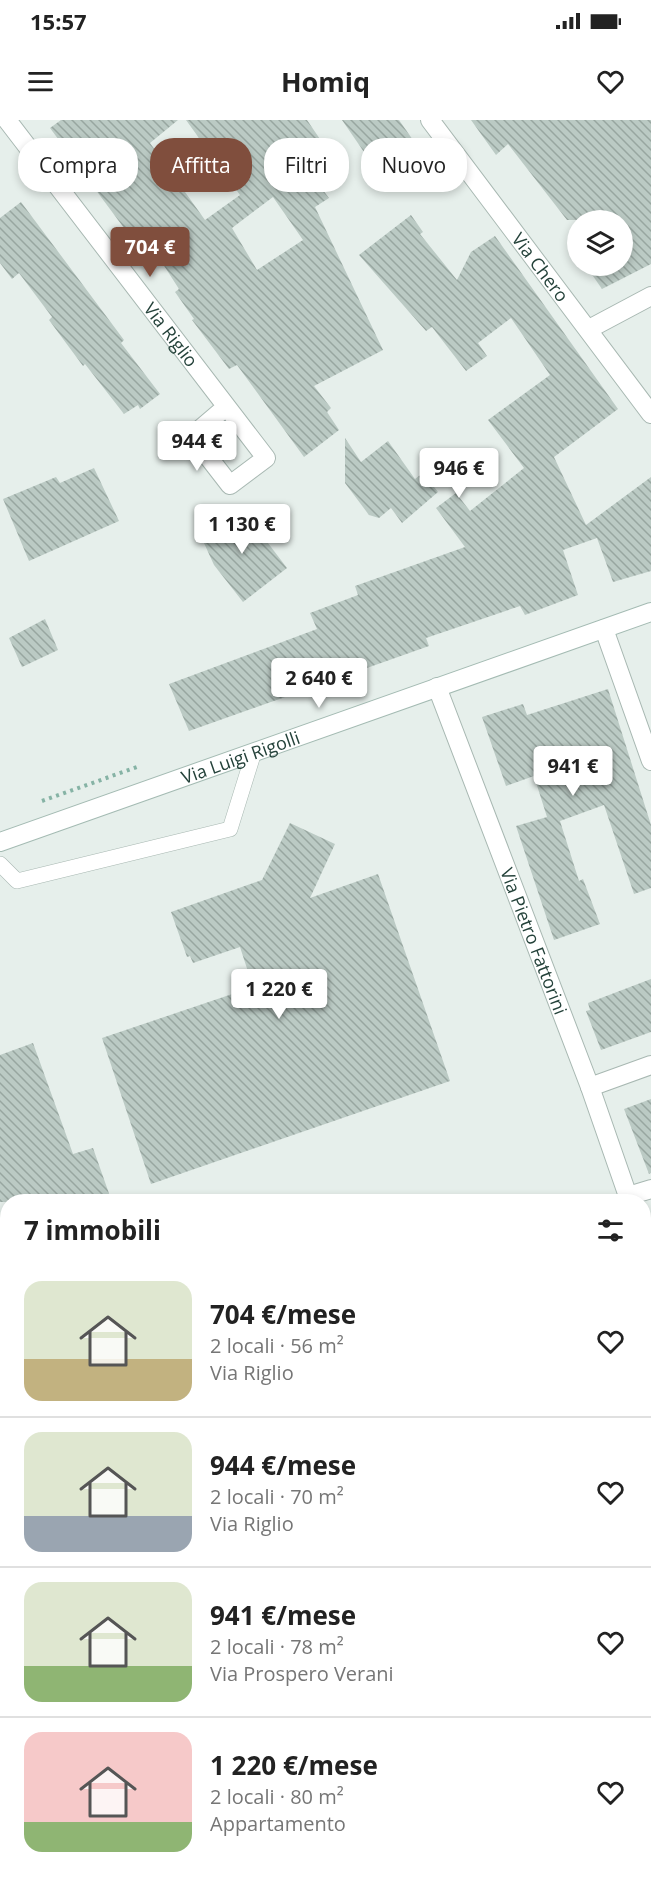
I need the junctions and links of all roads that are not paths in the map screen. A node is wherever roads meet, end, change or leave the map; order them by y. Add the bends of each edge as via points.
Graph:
1 (7, 120) edge
2 (430, 120) edge
3 (651, 296) edge
4 (589, 329) junction
5 (226, 407) dead end
6 (651, 414) edge
7 (651, 612) edge
8 (604, 629) junction
9 (437, 687) junction
10 (254, 752) junction
11 (651, 761) edge
12 (0, 842) edge
13 (0, 864) edge
14 (651, 1065) edge
15 (590, 1087) junction
16 (627, 1194) edge

1 - 5 street, Via Riglio
2 - 4 street, Via Chero
3 - 4 street
4 - 6 street, Via Chero
7 - 8 street, Via Luigi Rigolli
8 - 9 street, Via Luigi Rigolli
8 - 11 street
9 - 10 street, Via Luigi Rigolli
9 - 15 street, Via Pietro Fattorini
10 - 12 street, Via Luigi Rigolli
10 - 13 lane via 230,829 17,880
14 - 15 street
15 - 16 street, Via Pietro Fattorini

